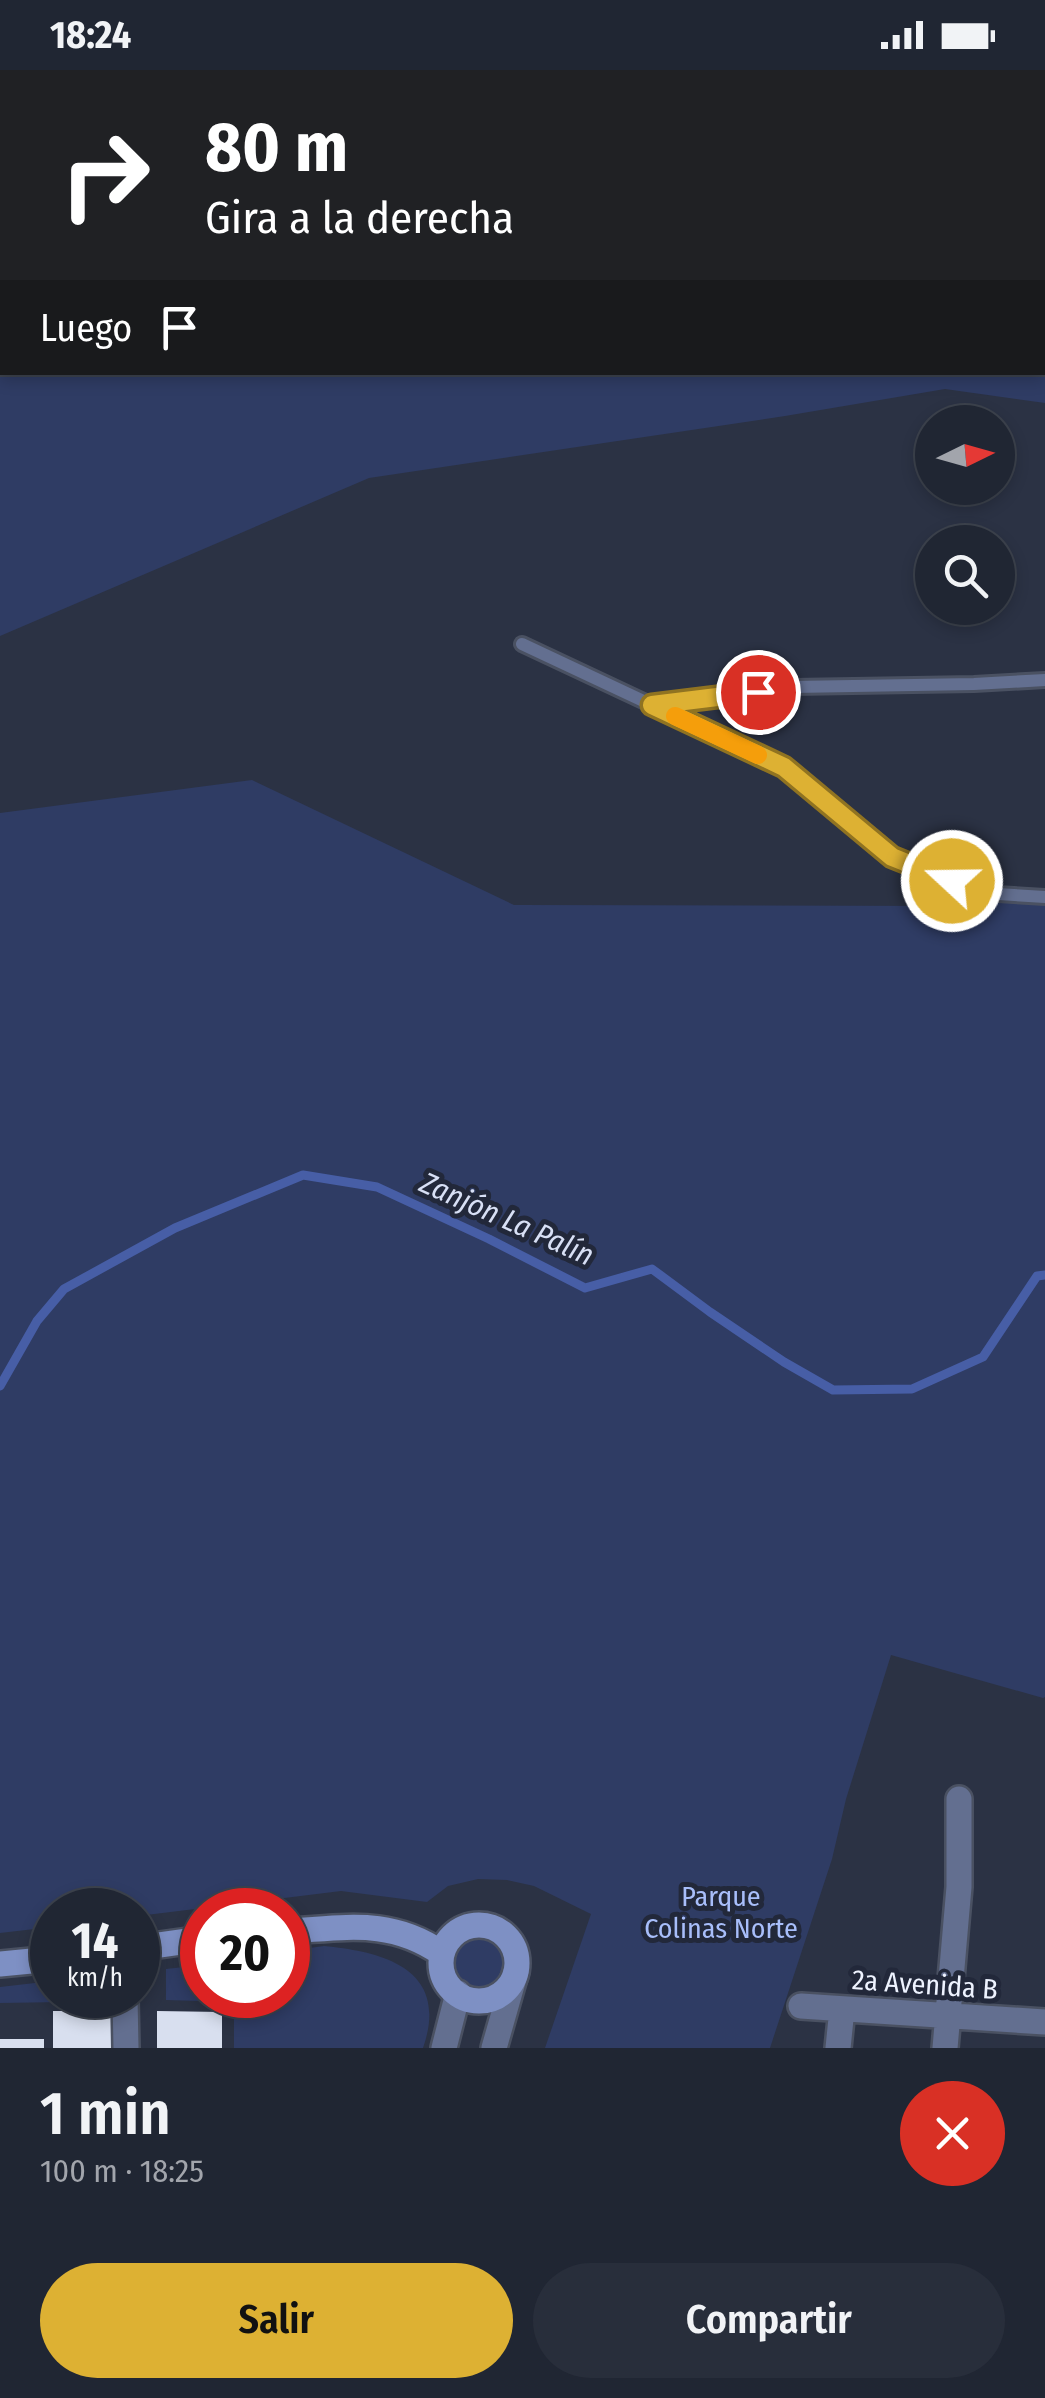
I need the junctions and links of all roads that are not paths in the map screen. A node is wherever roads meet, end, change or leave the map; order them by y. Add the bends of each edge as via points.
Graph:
1 (522, 644) dead end
2 (1045, 680) edge
3 (652, 705) junction
4 (1045, 897) edge
5 (959, 1800) dead end
6 (310, 1930) edge
7 (441, 1953) junction
8 (30, 1961) edge
9 (0, 1964) edge
10 (516, 1970) junction
11 (458, 1994) junction
12 (801, 2006) dead end
13 (842, 2009) junction
14 (946, 2016) junction
15 (125, 2018) edge
16 (1045, 2022) edge
17 (126, 2048) edge
18 (444, 2048) edge
19 (494, 2048) edge
20 (838, 2048) edge
21 (944, 2048) edge

1 - 3 lane
2 - 3 lane via 793,687
3 - 4 lane via 784,767 892,857 982,892
5 - 14 street via 959,1887
6 - 7 street via 379,1927
7 - 10 street via 456,1933 481,1925 513,1945
7 - 11 street via 445,1978
8 - 9 street
10 - 11 street via 495,1998
10 - 19 street
11 - 18 street
12 - 13 street, 2a Avenida B
13 - 14 street, 2a Avenida B
13 - 20 street
14 - 16 street, 2a Avenida B
14 - 21 street
15 - 17 street

